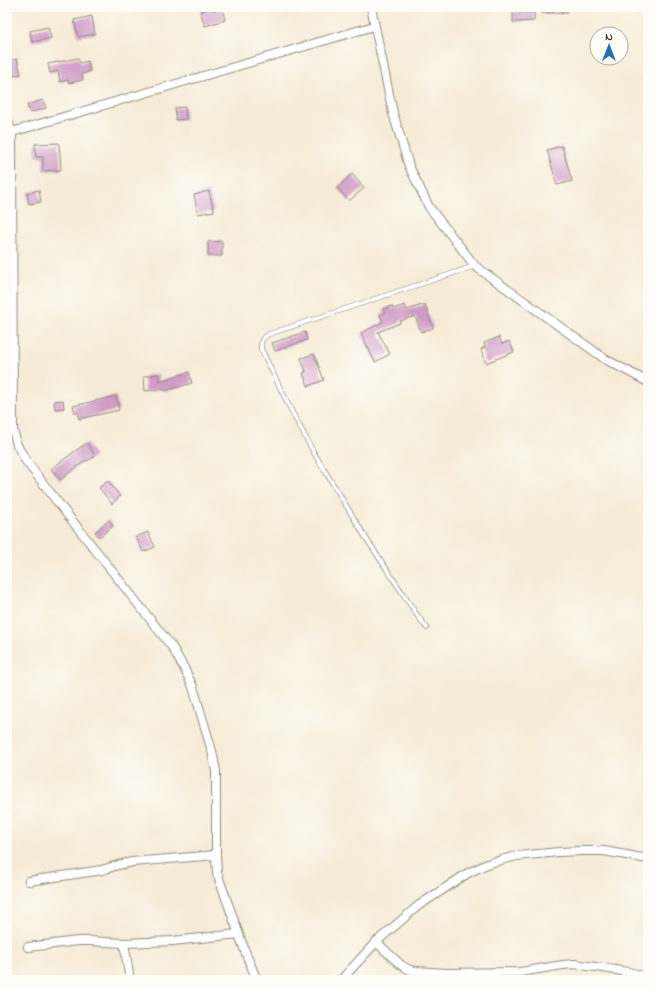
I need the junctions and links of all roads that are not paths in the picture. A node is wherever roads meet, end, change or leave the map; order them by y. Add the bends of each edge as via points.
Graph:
1 (371, 7) edge
2 (374, 26) junction
3 (7, 119) edge
4 (12, 132) junction
5 (10, 245) edge
6 (475, 266) junction
7 (648, 382) edge
8 (427, 628) dead end
9 (216, 855) junction
10 (648, 859) edge
11 (29, 881) dead end
12 (238, 934) junction
13 (376, 942) junction
14 (124, 943) junction
15 (28, 948) dead end
16 (648, 977) edge
17 (130, 980) edge
18 (257, 980) edge
19 (341, 980) edge

1 - 2 street
2 - 4 street
2 - 6 street via 393,113 410,166 429,207
3 - 4 street
4 - 5 street
5 - 9 street via 14,428 17,445 26,461 172,647 184,668 195,694 216,772
6 - 7 street via 605,359
6 - 8 lane via 269,334 262,338 261,342 261,349 314,453 370,544
9 - 11 street via 132,862 102,870
9 - 12 street via 217,873
10 - 13 street via 582,851 517,856 487,864 468,873 418,906
12 - 14 street
12 - 18 street
13 - 16 street via 401,965 416,971 520,972 574,964
13 - 19 street
14 - 15 street via 78,941
14 - 17 street

